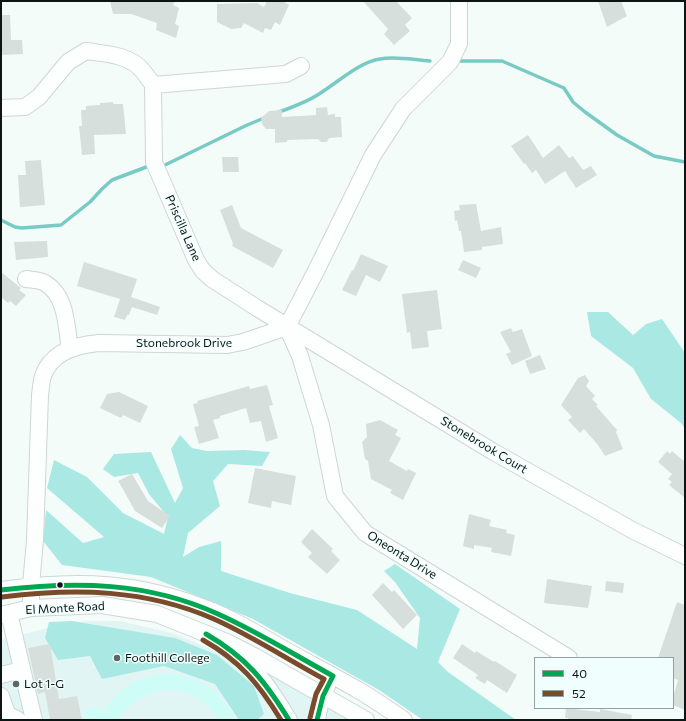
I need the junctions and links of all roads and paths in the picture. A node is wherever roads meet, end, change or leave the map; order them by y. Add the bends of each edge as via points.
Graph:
1 (459, 1) edge
2 (301, 66) dead end
3 (153, 85) junction
4 (1, 108) edge
5 (26, 279) dead end
6 (287, 326) junction
7 (70, 349) junction
8 (685, 556) edge
9 (31, 585) junction
10 (1, 590) edge
11 (31, 608) junction
12 (5, 614) edge
13 (193, 628) junction
14 (567, 657) edge
15 (22, 670) junction
16 (1, 675) edge
17 (333, 676) junction
18 (1, 696) edge
19 (323, 696) junction
20 (18, 720) edge
21 (34, 720) edge
22 (289, 720) edge
23 (317, 720) edge
24 (366, 720) edge
25 (404, 720) edge

1 - 6 street via 459,44 455,54 403,109 372,155
2 - 3 street via 286,74
3 - 4 street via 142,69 124,57 86,51 68,62 39,97 25,106
3 - 6 street, Priscilla Lane via 154,162 196,260 212,279
5 - 7 street via 44,282 57,292 64,310
6 - 7 street, Stonebrook Drive via 227,345 99,343
6 - 8 street, Stonebrook Court via 492,451 632,530
6 - 14 street, Oneonta Drive via 300,356 321,425 335,496 365,533
7 - 9 street, Stonebrook Drive via 53,359 43,377 40,395
9 - 10 street, El Monte Road
9 - 11 street, Stonebrook Drive
9 - 17 street, El Monte Road via 105,584 161,593 213,611
11 - 12 street, El Monte Road
11 - 13 street, El Monte Road via 102,605 129,608 157,614
12 - 15 street
13 - 19 street, El Monte Road via 254,656
13 - 22 street via 217,640 245,661 269,687
15 - 16 street
15 - 21 street
17 - 19 street
17 - 25 street, El Monte Road
18 - 20 street via 7,714
19 - 23 street
19 - 24 street, El Monte Road

